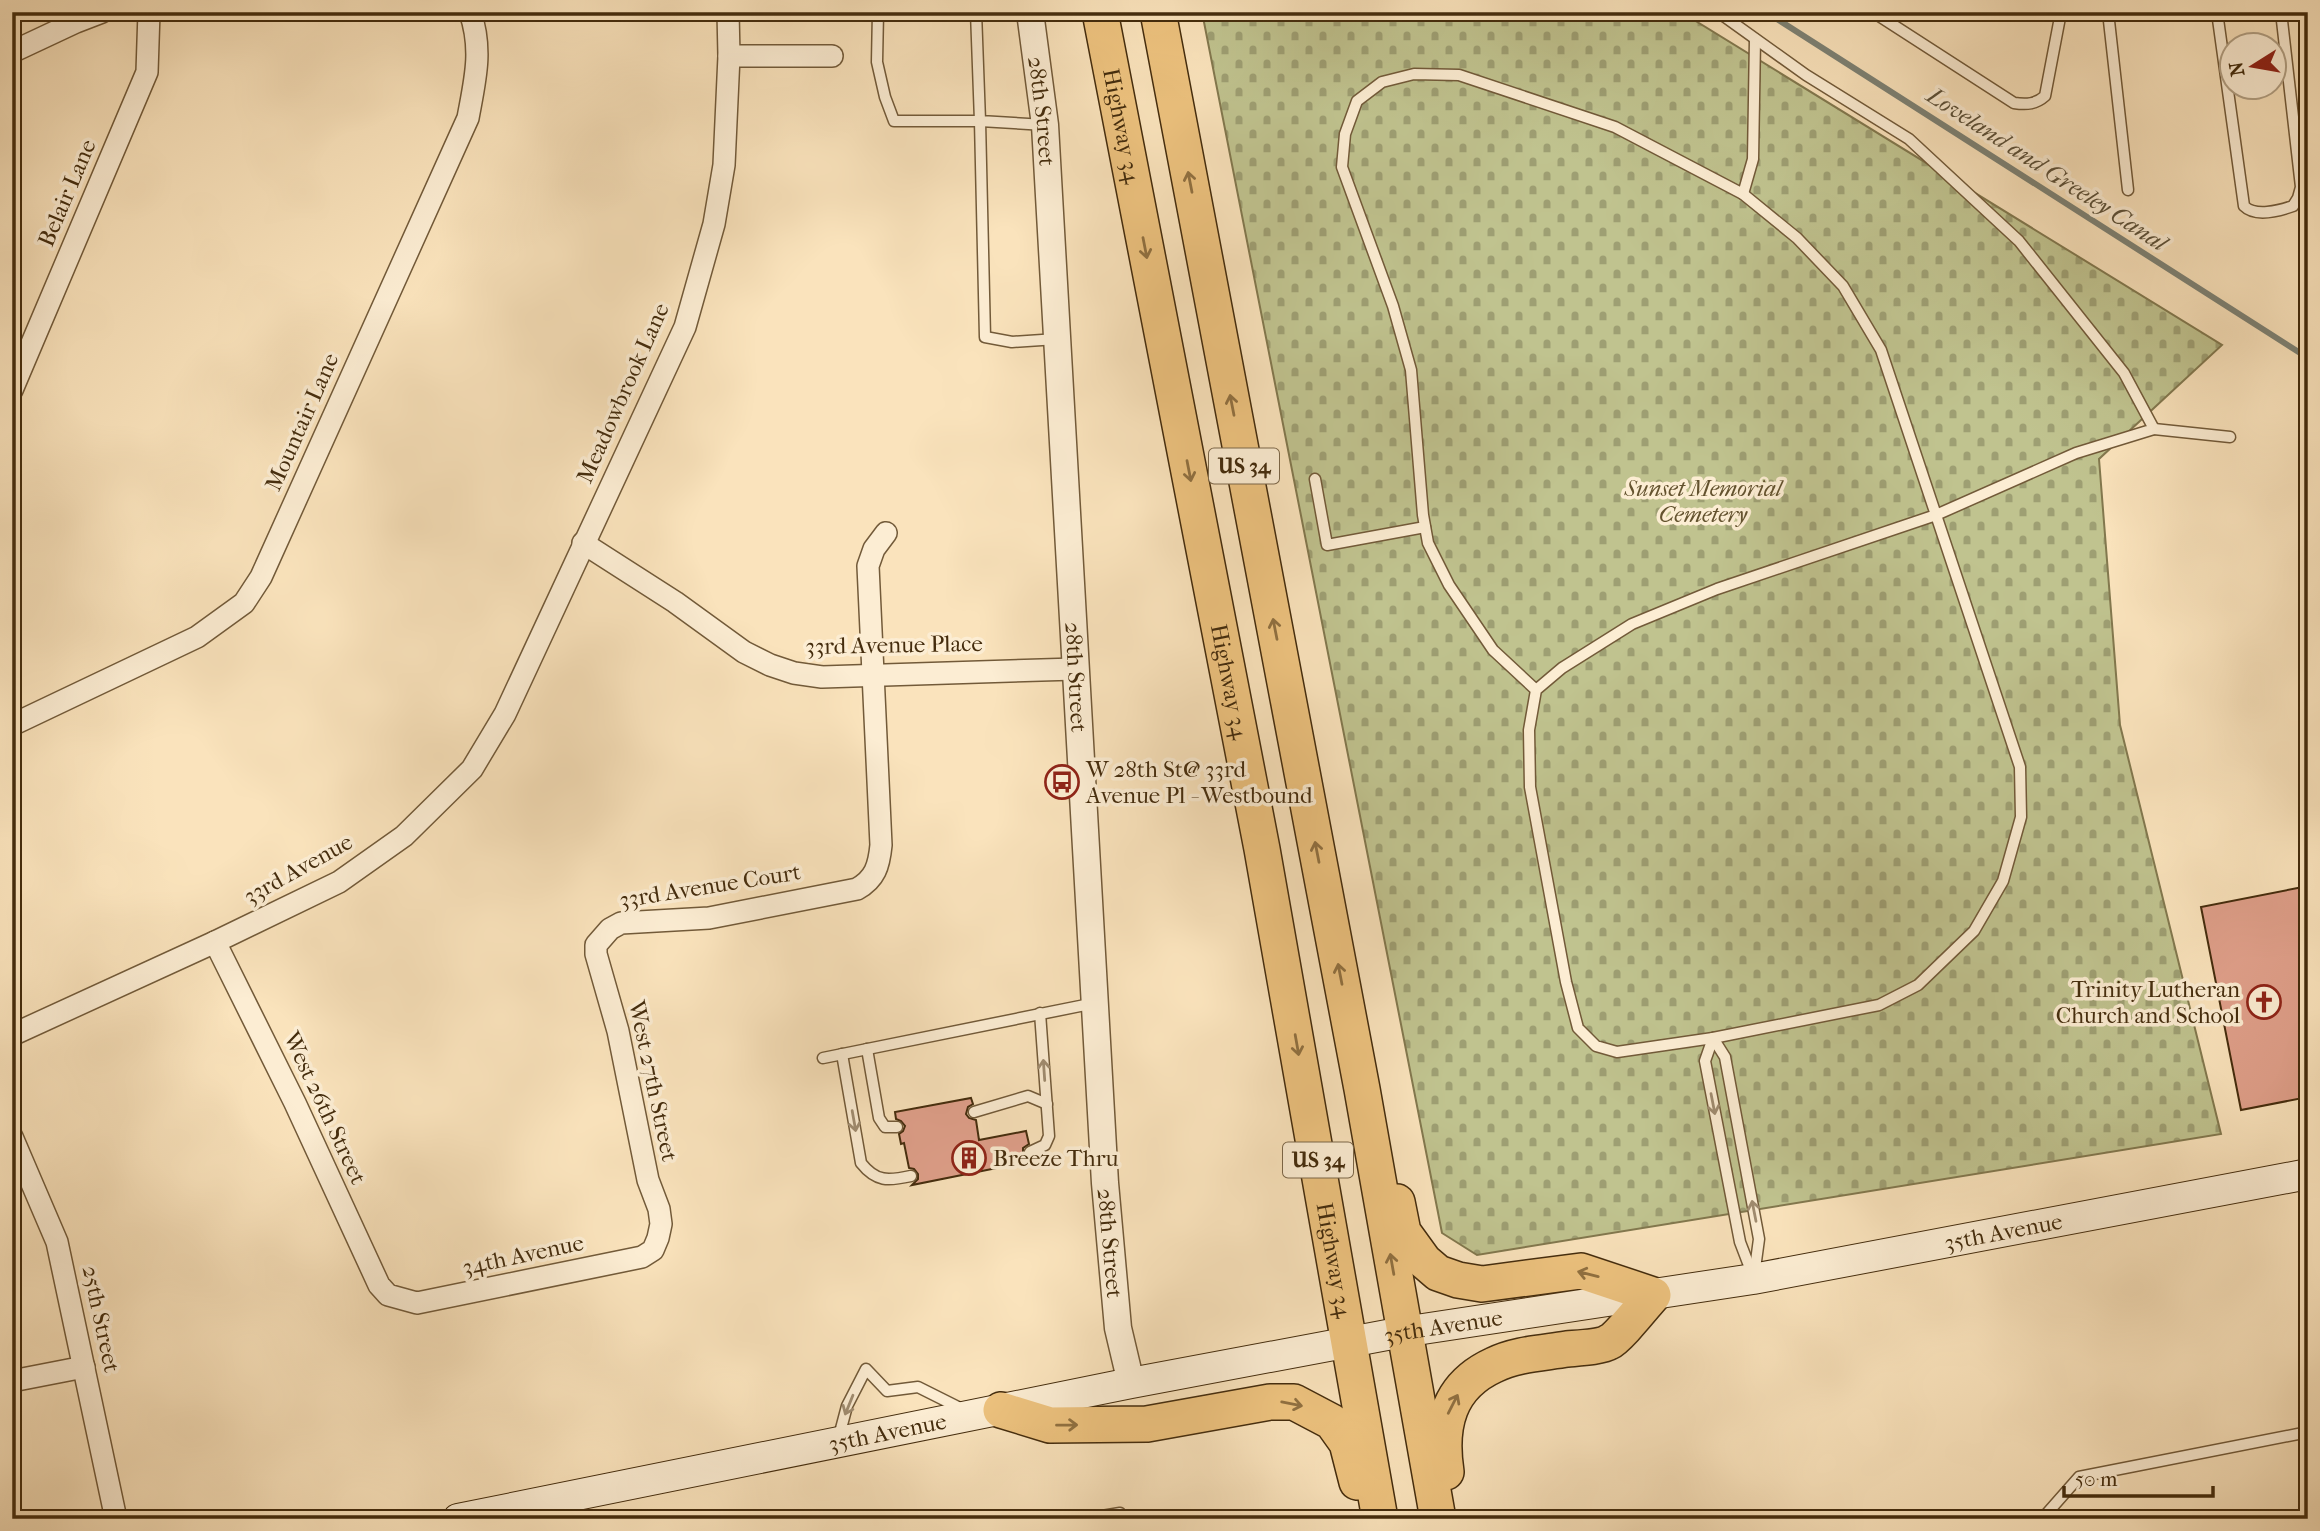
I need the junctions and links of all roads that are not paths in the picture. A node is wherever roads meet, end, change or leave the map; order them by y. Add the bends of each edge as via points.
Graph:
1 (102, 12) edge
2 (149, 12) edge
3 (470, 12) edge
4 (728, 12) edge
5 (877, 12) edge
6 (976, 12) edge
7 (1030, 12) edge
8 (1100, 12) edge
9 (1158, 12) edge
10 (1718, 12) edge
11 (1873, 12) edge
12 (2061, 12) edge
13 (2109, 12) edge
14 (2217, 12) edge
15 (2281, 12) edge
16 (1755, 38) junction
17 (12, 52) edge
18 (729, 56) junction
19 (832, 56) dead end
20 (980, 121) junction
21 (1045, 125) junction
22 (2128, 190) dead end
23 (1743, 194) junction
24 (1057, 339) junction
25 (12, 390) edge
26 (2154, 429) junction
27 (2230, 437) dead end
28 (1315, 479) dead end
29 (1936, 515) junction
30 (1425, 527) junction
31 (886, 533) dead end
32 (583, 543) junction
33 (1075, 669) junction
34 (873, 676) junction
35 (1536, 690) junction
36 (12, 725) edge
37 (602, 936) joint
38 (215, 942) junction
39 (1095, 1003) junction
40 (1040, 1013) junction
41 (12, 1035) edge
42 (1713, 1038) junction
43 (867, 1049) junction
44 (842, 1054) junction
45 (823, 1058) dead end
46 (1362, 1089) junction
47 (1047, 1104) junction
48 (974, 1112) dead end
49 (897, 1127) dead end
50 (12, 1137) edge
51 (1030, 1152) dead end
52 (2308, 1174) edge
53 (911, 1177) dead end
54 (658, 1238) joint
55 (1753, 1279) junction
56 (388, 1295) joint
57 (1653, 1295) junction
58 (1404, 1332) junction
59 (1351, 1342) junction
60 (84, 1367) junction
61 (12, 1381) edge
62 (1131, 1383) junction
63 (988, 1412) junction
64 (2308, 1432) edge
65 (837, 1443) junction
66 (116, 1519) edge
67 (458, 1519) edge
68 (1084, 1519) edge
69 (1123, 1519) edge
70 (1364, 1519) edge
71 (1380, 1519) edge
72 (1438, 1519) edge
73 (1453, 1519) edge
74 (2042, 1519) edge

1 - 17 street
2 - 25 street, Belair Lane via 147,72
3 - 36 street, Mountair Lane via 477,39 477,71 468,118 261,577 244,603 197,637
4 - 18 street, Meadowbrook Lane
5 - 20 lane via 877,62 894,121
6 - 20 lane
7 - 21 street, 28th Street
8 -> 59 highway, Highway 34 / US 34 via 1264,862
46 -> 9 highway, US 34
10 - 16 lane
11 - 12 lane via 2014,103 2023,104 2038,103 2045,96
13 - 22 lane
14 - 15 lane via 2244,206 2255,212 2292,206 2301,187
16 - 23 lane via 1753,159
16 - 26 lane via 1909,139 2019,241 2124,373
18 - 19 street
18 - 32 street, Meadowbrook Lane via 724,165 715,224 685,327
20 - 21 lane
20 - 24 lane via 985,337 1012,342
21 - 24 street, 28th Street
23 - 29 lane via 1797,238 1843,286 1881,349
23 - 30 lane via 1615,127 1459,75 1403,76 1382,82 1357,101 1345,134 1342,167 1393,306 1411,370
24 - 33 street, 28th Street
26 - 27 lane
26 - 29 lane via 2076,453
28 - 30 lane via 1327,545
29 - 35 lane via 1717,589 1632,624
29 - 42 lane via 2020,767 2021,817 2003,881 1974,930 1918,985 1879,1005
30 - 35 lane via 1449,585 1493,650
31 - 34 street via 868,566
32 - 34 street, 33rd Avenue Place via 769,665 822,677
32 - 38 street, 33rd Avenue via 505,714 472,769 404,836 339,882
33 - 34 street, 33rd Avenue Place
33 - 39 street, 28th Street
34 - 37 street, 33rd Avenue Court via 881,845 879,862 868,883 709,918 621,923
35 - 42 lane via 1529,730 1530,788 1578,1028 1596,1046 1617,1052
37 - 54 street, West 27th Street via 596,954 618,1031 648,1180 659,1209
38 - 41 street, 33rd Avenue
38 - 56 street, West 26th Street via 379,1285
39 - 40 lane
39 - 62 street, 28th Street via 1118,1328
40 - 43 lane
47 -> 40 lane
42 -> 55 lane via 1705,1061 1740,1242
55 -> 42 lane via 1759,1239 1725,1057
43 - 44 lane
43 - 49 lane via 878,1118 885,1127
44 - 45 lane
44 -> 53 lane via 862,1163 871,1175
57 -> 46 highway via 1581,1271 1482,1284 1438,1273 1403,1232 1381,1123
58 -> 46 highway, US 34
47 - 48 lane via 1028,1096
47 - 51 lane via 1049,1136 1045,1145
50 - 60 street, 25th Street via 57,1242
52 - 55 main road, 35th Avenue
54 - 56 street, 34th Avenue via 653,1250 642,1257 416,1303
55 - 57 main road, 35th Avenue
57 - 58 main road, 35th Avenue
73 -> 57 highway via 1444,1429 1453,1401 1464,1387 1495,1364 1609,1343
58 - 59 main road, 35th Avenue
58 - 72 highway, US 34
59 - 62 main road, 35th Avenue
59 - 71 highway, Highway 34 / US 34
60 - 61 street
60 - 66 street, 25th Street
62 - 63 main road, 35th Avenue
63 - 65 main road, 35th Avenue
63 -> 65 lane via 918,1387 887,1391 866,1369 847,1406
63 -> 70 highway via 1050,1425 1147,1424 1270,1402 1294,1402 1332,1422 1347,1443
64 - 74 lane via 2079,1477
65 - 67 main road, 35th Avenue
68 - 69 lane via 1120,1513

